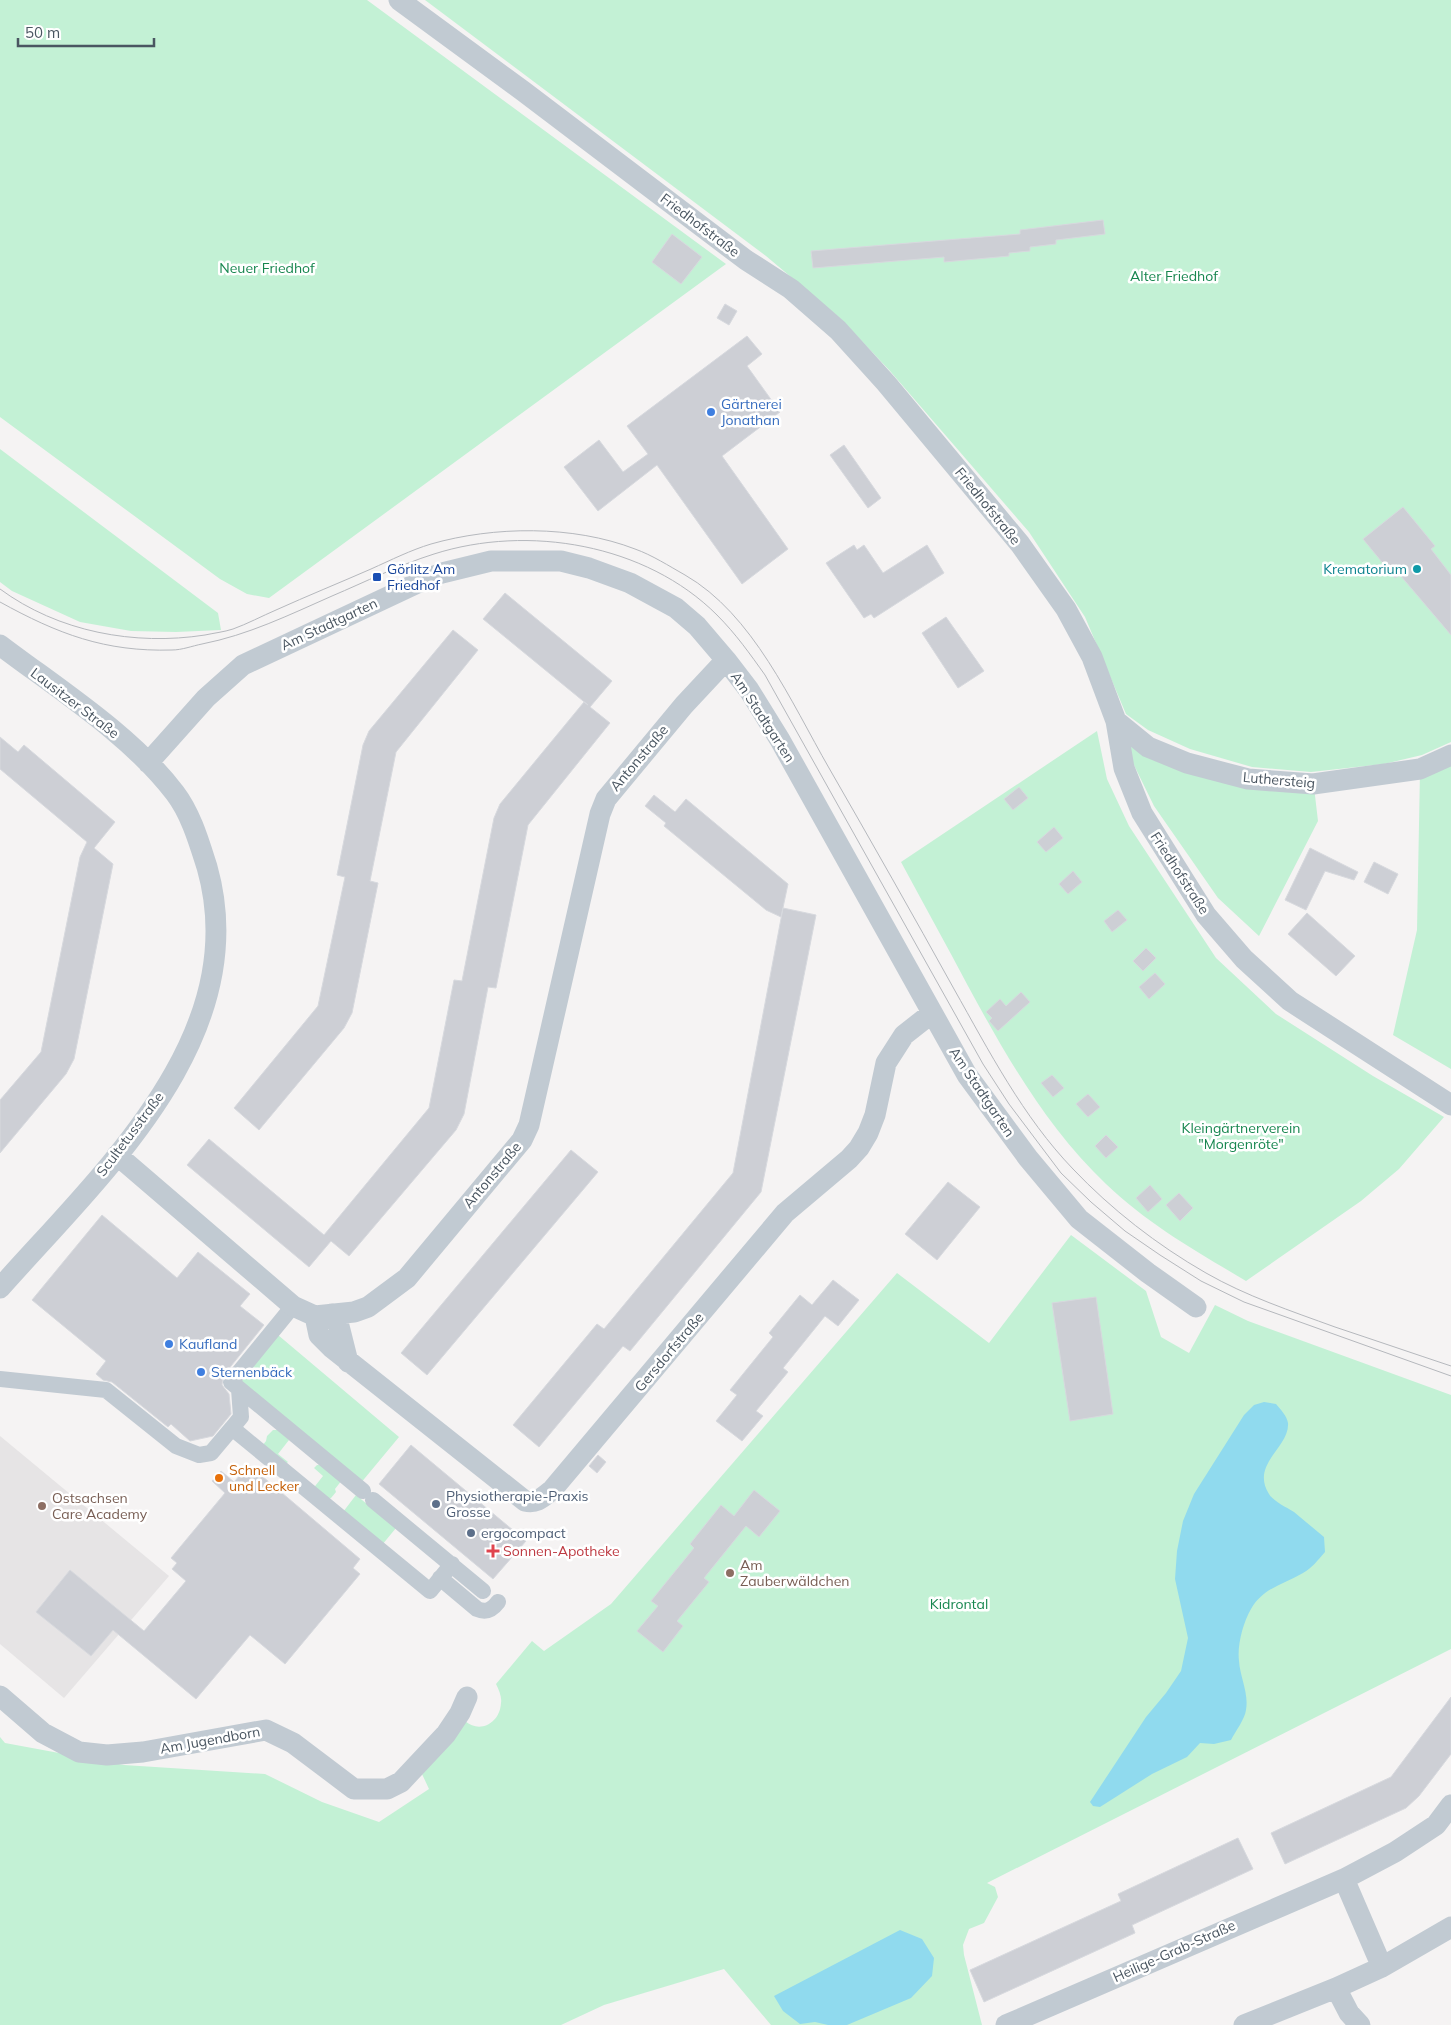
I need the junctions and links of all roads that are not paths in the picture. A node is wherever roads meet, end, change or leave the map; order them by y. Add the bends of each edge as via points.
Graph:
1 (399, 0) edge
2 (0, 645) edge
3 (726, 660) junction
4 (1116, 721) junction
5 (1451, 755) edge
6 (148, 763) junction
7 (932, 1013) junction
8 (1451, 1105) edge
9 (117, 1155) junction
10 (0, 1288) edge
11 (293, 1306) junction
12 (1196, 1307) dead end
13 (323, 1315) junction
14 (0, 1379) edge
15 (240, 1389) junction
16 (232, 1428) junction
17 (452, 1564) junction
18 (440, 1578) junction
19 (483, 1591) dead end
20 (498, 1602) dead end
21 (0, 1696) edge
22 (467, 1697) dead end
23 (1451, 1805) edge
24 (1344, 1879) junction
25 (1451, 1927) edge
26 (1382, 1967) junction
27 (1336, 1988) junction
28 (1006, 2025) edge
29 (1244, 2025) edge
30 (1360, 2025) edge

1 - 4 street, Friedhofstraße via 746,260 791,289 838,330 1020,544 1066,609 1092,657
2 - 6 street, Lausitzer Straße via 116,733
3 - 6 street, Am Stadtgarten via 697,626 676,608 630,583 561,561 491,562 426,579 243,665 206,698
3 - 7 street, Am Stadtgarten via 780,740
3 - 13 street, Antonstraße via 606,799 529,1126 522,1140 406,1278 368,1307
4 - 5 street, Luthersteig via 1148,746 1188,763 1248,779 1313,784 1420,768
4 - 8 street, Friedhofstraße via 1124,768 1142,813 1206,915 1244,959 1290,1001
6 - 9 street, Scultetusstraße via 175,792 201,846 212,886 216,940 208,992 191,1040 144,1122
7 - 12 street, Am Stadtgarten via 967,1075 1028,1158 1079,1219
7 - 13 street, Gersdorfstraße via 904,1035 886,1063 868,1133 849,1159 785,1213 552,1490 539,1501 525,1501 348,1362 319,1334
9 - 10 street, Scultetusstraße
9 - 11 street
11 - 13 street
11 - 15 street via 231,1382
14 - 16 street via 106,1390 176,1446 199,1455 211,1453
15 - 16 street via 241,1417
15 - 17 street
16 - 18 street via 430,1591
17 - 18 street
17 - 19 street
18 - 20 street via 481,1611 490,1610
21 - 22 street, Am Jugendborn via 43,1733 79,1752 107,1755 143,1752 266,1730 293,1742 354,1789 387,1789 401,1782 446,1734
23 - 24 street, Heilige-Grab-Straße via 1436,1825 1395,1852
24 - 26 street
24 - 28 street, Heilige-Grab-Straße
25 - 26 street
26 - 27 street
27 - 29 street
27 - 30 street via 1349,2013

